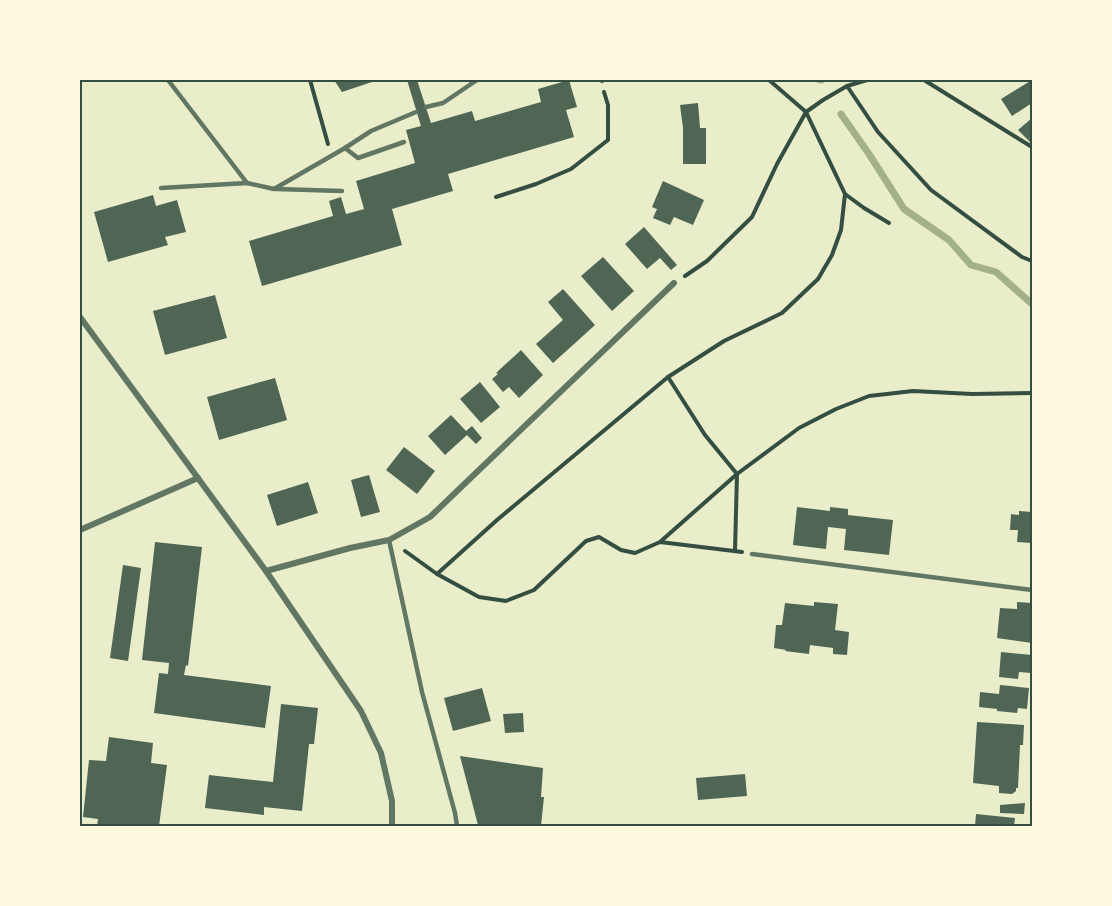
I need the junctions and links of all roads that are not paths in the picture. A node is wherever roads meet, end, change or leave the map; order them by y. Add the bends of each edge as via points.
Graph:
1 (168, 80) edge
2 (477, 80) edge
3 (426, 107) dead end
4 (416, 112) dead end
5 (404, 142) dead end
6 (345, 148) junction
7 (247, 183) junction
8 (161, 188) dead end
9 (274, 189) junction
10 (342, 191) dead end
11 (674, 283) road end
12 (80, 317) edge
13 (198, 478) junction
14 (80, 530) edge
15 (388, 540) junction
16 (752, 554) road end
17 (266, 571) junction
18 (1032, 590) edge
19 (392, 826) edge
20 (457, 826) edge

1 - 7 lane
2 - 3 lane via 443,103
4 - 6 lane via 370,131
5 - 6 lane via 358,159
6 - 9 lane
7 - 8 lane
7 - 9 lane
9 - 10 lane
11 - 15 street via 430,517
12 - 13 street
13 - 14 street
13 - 17 street
15 - 17 street
15 - 20 lane
16 - 18 lane
17 - 19 street via 361,711 381,753 392,801

